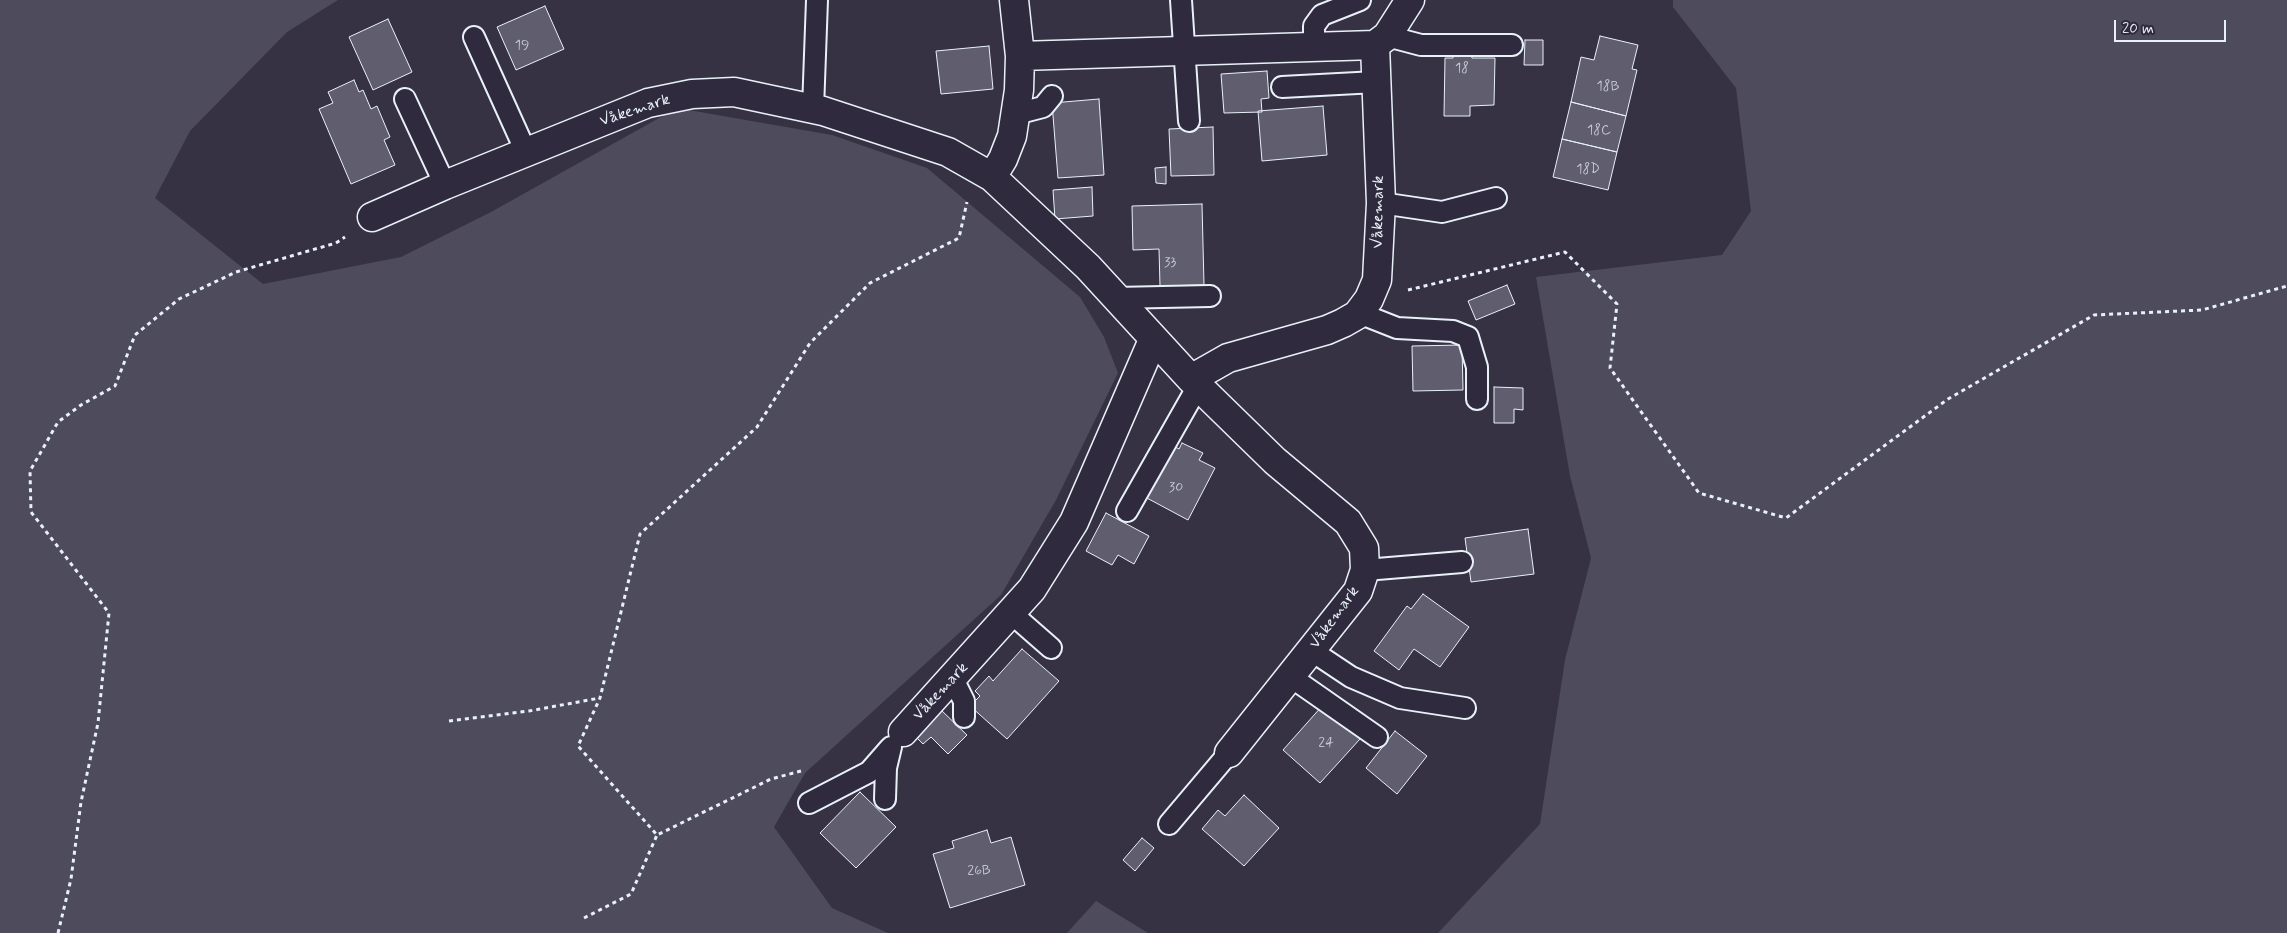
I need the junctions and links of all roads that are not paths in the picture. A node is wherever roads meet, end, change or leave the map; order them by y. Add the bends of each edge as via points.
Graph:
1 (817, 0) edge
2 (1014, 0) edge
3 (1181, 0) edge
4 (1360, 0) edge
5 (1410, 0) edge
6 (474, 37) dead end
7 (1381, 41) junction
8 (1512, 45) dead end
9 (1314, 46) junction
10 (1183, 50) junction
11 (1020, 56) junction
12 (1376, 82) junction
13 (1282, 87) dead end
14 (1052, 96) dead end
15 (405, 99) dead end
16 (813, 109) junction
17 (1016, 114) junction
18 (1189, 121) dead end
19 (526, 152) junction
20 (984, 172) junction
21 (445, 185) junction
22 (1496, 198) dead end
23 (1381, 203) junction
24 (372, 217) road end
25 (1210, 296) dead end
26 (1116, 298) junction
27 (1364, 306) junction
28 (1153, 340) junction
29 (1195, 382) junction
30 (1477, 399) dead end
31 (1127, 511) dead end
32 (1462, 562) dead end
33 (1365, 570) junction
34 (1011, 613) junction
35 (1051, 648) dead end
36 (1312, 651) junction
37 (1291, 677) junction
38 (953, 679) junction
39 (1464, 708) dead end
40 (964, 717) dead end
41 (1377, 737) dead end
42 (897, 740) junction
43 (1229, 754) joint
44 (885, 799) dead end
45 (809, 803) dead end
46 (1170, 824) dead end

1 - 16 lane
2 - 11 street
3 - 10 lane
4 - 9 lane via 1322,15 1314,26
5 - 7 street
6 - 19 lane
7 - 8 lane via 1421,45
7 - 9 street
7 - 12 street, Våkemark
9 - 10 street
10 - 11 street
10 - 18 lane
11 - 17 street
12 - 13 lane
12 - 23 street, Våkemark
14 - 17 lane via 1043,107
15 - 21 lane
16 - 19 street, Våkemark via 734,92 692,94 648,103
16 - 20 street, Våkemark via 948,152
17 - 20 street via 1003,159
19 - 21 street, Våkemark
20 - 26 street, Våkemark
21 - 24 street, Våkemark
22 - 23 lane via 1442,212
23 - 27 street, Våkemark via 1377,280
25 - 26 lane
26 - 28 street, Våkemark
27 - 29 street via 1327,330 1228,358
27 - 30 lane via 1397,328 1453,331 1468,337 1477,367
28 - 29 street, Våkemark
28 - 34 street, Våkemark via 1074,522 1032,589
29 - 31 lane
29 - 33 street, Våkemark via 1276,461 1348,522 1364,548
32 - 33 lane
33 - 36 street, Våkemark via 1358,591
34 - 35 lane
34 - 38 street, Våkemark
36 - 37 street, Våkemark
36 - 39 lane via 1352,677 1400,698
37 - 41 lane
37 - 43 street, Våkemark
38 - 40 lane via 964,701
38 - 42 street, Våkemark
42 - 44 lane
42 - 45 lane via 869,772
43 - 46 lane

